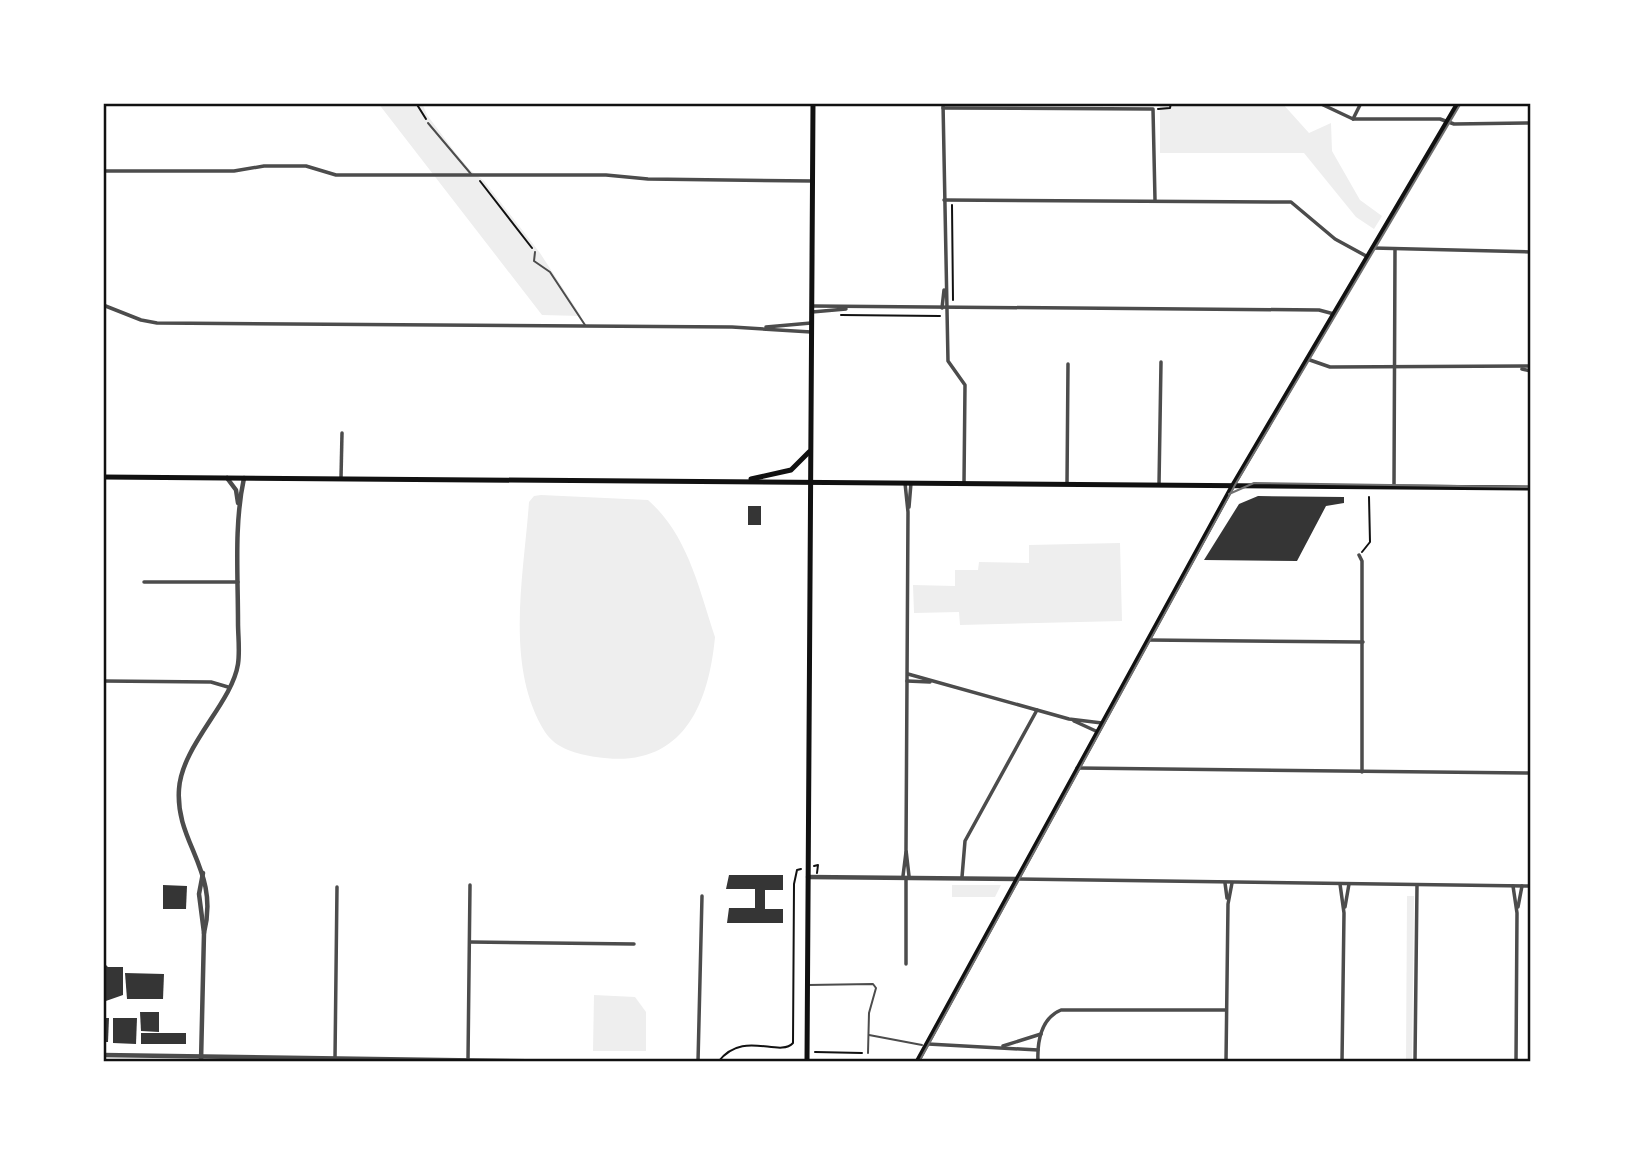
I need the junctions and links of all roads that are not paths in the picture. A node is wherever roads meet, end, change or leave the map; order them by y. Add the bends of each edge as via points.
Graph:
1 (813, 103) edge
2 (1319, 103) edge
3 (1361, 103) edge
4 (1458, 103) edge
5 (943, 106) edge
6 (1353, 118) junction
7 (1447, 122) junction
8 (428, 123) road end
9 (1531, 123) edge
10 (103, 171) edge
11 (471, 175) junction
12 (813, 181) junction
13 (944, 200) junction
14 (1155, 200) junction
15 (1373, 248) junction
16 (1395, 249) junction
17 (535, 252) road end
18 (1531, 252) edge
19 (1368, 257) junction
20 (944, 282) junction
21 (103, 305) edge
22 (942, 308) junction
23 (811, 309) junction
24 (951, 309) junction
25 (1334, 314) junction
26 (811, 323) junction
27 (585, 326) junction
28 (761, 328) junction
29 (811, 332) junction
30 (1307, 359) junction
31 (1161, 362) dead end
32 (1068, 364) dead end
33 (1395, 367) junction
34 (1531, 369) edge
35 (342, 433) dead end
36 (809, 452) junction
37 (103, 477) edge
38 (228, 478) junction
39 (244, 478) junction
40 (341, 478) junction
41 (741, 482) junction
42 (809, 482) junction
43 (908, 483) junction
44 (964, 483) junction
45 (1067, 484) junction
46 (1159, 485) junction
47 (1233, 485) junction
48 (1394, 487) junction
49 (1531, 488) edge
50 (239, 508) junction
51 (1359, 555) road end
52 (144, 582) dead end
53 (238, 582) junction
54 (1148, 640) junction
55 (1363, 642) junction
56 (907, 674) junction
57 (103, 681) edge
58 (907, 681) junction
59 (932, 682) junction
60 (228, 687) junction
61 (1037, 710) junction
62 (1069, 719) junction
63 (1102, 723) junction
64 (1098, 732) junction
65 (1077, 768) junction
66 (1362, 772) junction
67 (1529, 774) dead end
68 (906, 876) junction
69 (808, 877) junction
70 (962, 877) junction
71 (1017, 879) junction
72 (1225, 883) junction
73 (1232, 883) junction
74 (1340, 884) junction
75 (1349, 884) junction
76 (470, 885) dead end
77 (1417, 885) junction
78 (1513, 886) junction
79 (1522, 886) junction
80 (1531, 886) edge
81 (337, 887) dead end
82 (702, 896) dead end
83 (1228, 904) junction
84 (1344, 913) junction
85 (1517, 913) junction
86 (470, 942) junction
87 (634, 944) dead end
88 (906, 964) dead end
89 (807, 985) junction
90 (1226, 1010) junction
91 (1041, 1034) junction
92 (868, 1035) junction
93 (926, 1045) junction
94 (999, 1047) junction
95 (1038, 1050) junction
96 (868, 1053) road end
97 (103, 1055) edge
98 (335, 1059) junction
99 (201, 1060) edge
100 (349, 1060) edge
101 (468, 1061) edge
102 (552, 1062) edge
103 (581, 1062) edge
104 (698, 1062) edge
105 (807, 1062) edge
106 (917, 1062) edge
107 (1038, 1062) edge
108 (1226, 1062) edge
109 (1342, 1062) edge
110 (1415, 1062) edge
111 (1516, 1062) edge

1 - 12 main road
2 - 6 street
3 - 6 street
4 - 7 main road
5 - 13 street
5 - 14 street via 1154,110
6 - 7 street
7 - 9 street
7 - 15 main road
8 - 11 lane
10 - 11 street via 306,166 336,176
11 - 12 street
12 - 23 main road
13 - 14 street
13 - 20 street
14 - 19 street via 1290,202 1335,239
15 - 16 street
15 - 19 main road
16 - 18 street
16 - 33 street
17 - 27 lane via 534,261 551,272
19 - 25 main road
20 - 22 street
20 - 24 street
21 - 27 street via 157,323
22 - 23 street
22 - 24 street
23 - 26 main road
24 - 25 street via 1319,310
24 - 44 street via 948,363 965,390
25 - 30 main road
26 - 28 street
26 - 29 main road
27 - 28 street
28 - 29 street
29 - 36 main road
30 - 33 street via 1324,367
30 - 47 main road
31 - 46 street
32 - 45 street
33 - 34 street
33 - 48 street
35 - 40 street
36 - 41 main road via 791,470
36 - 42 main road
37 - 38 main road
38 - 39 main road
38 - 50 street
39 - 40 main road
39 - 50 street
40 - 41 main road
41 - 42 main road
42 - 43 main road
42 - 69 main road
43 - 44 main road
43 - 56 street
44 - 45 main road
45 - 46 main road
46 - 47 main road
47 - 48 main road
47 - 54 main road
48 - 49 main road
50 - 53 street
51 - 55 street via 1363,561
52 - 53 street
53 - 60 street via 238,665
54 - 55 street
54 - 63 main road
55 - 66 street
56 - 58 street
56 - 59 street
57 - 60 street via 211,682
58 - 59 street
58 - 68 street
59 - 61 street
60 - 99 street via 187,761 179,787 183,823 203,872 199,899 204,933
61 - 62 street
61 - 70 street via 965,841
62 - 63 street
62 - 64 street
63 - 64 main road
64 - 65 main road
65 - 66 street
65 - 71 main road
66 - 67 street
68 - 69 street
68 - 70 street
68 - 88 street
69 - 89 main road
70 - 71 street
71 - 72 street
71 - 93 main road
72 - 73 street
72 - 83 street
73 - 74 street
73 - 83 street
74 - 75 street
74 - 84 street
75 - 77 street
75 - 84 street
76 - 86 street
77 - 78 street
77 - 110 street
78 - 79 street
78 - 85 street
79 - 80 street
79 - 85 street
81 - 98 street
82 - 104 street
83 - 90 street
84 - 109 street
85 - 111 street
86 - 87 street
86 - 101 street
89 - 92 lane via 873,984
89 - 105 main road
90 - 91 street via 1067,1008 1051,1016
90 - 108 street
91 - 94 street
91 - 95 street
92 - 93 lane
92 - 96 lane
93 - 94 street
93 - 106 main road
94 - 95 street
95 - 107 street
97 - 99 street
98 - 99 street
98 - 100 street
100 - 101 street
101 - 102 street
102 - 103 street

